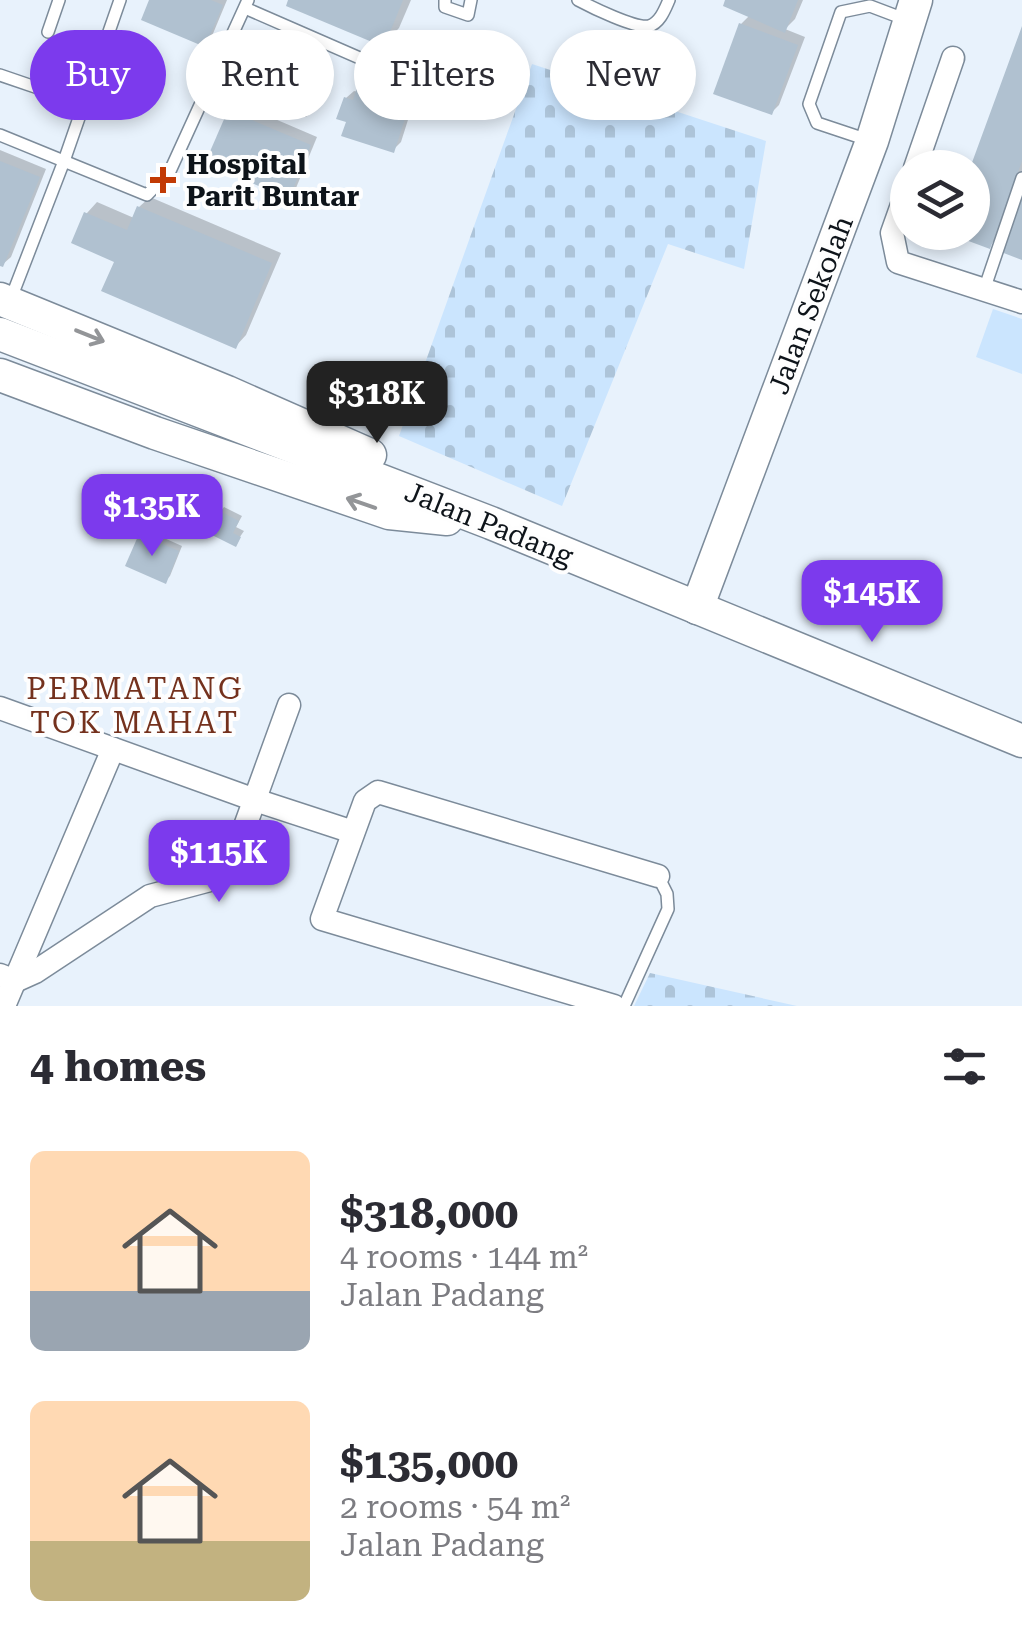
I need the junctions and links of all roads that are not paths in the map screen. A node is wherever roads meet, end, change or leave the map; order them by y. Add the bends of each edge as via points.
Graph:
1 (58, 0) edge
2 (120, 0) edge
3 (445, 0) edge
4 (471, 0) edge
5 (578, 0) edge
6 (668, 0) edge
7 (246, 4) edge
8 (913, 10) edge
9 (49, 30) edge
10 (235, 30) edge
11 (354, 54) edge
12 (953, 58) dead end
13 (0, 75) edge
14 (30, 85) edge
15 (194, 120) edge
16 (0, 135) edge
17 (872, 142) junction
18 (920, 150) edge
19 (64, 161) junction
20 (1022, 178) edge
21 (896, 250) edge
22 (984, 290) junction
23 (1022, 302) edge
24 (3, 312) edge
25 (0, 375) edge
26 (491, 524) junction
27 (697, 608) junction
28 (289, 704) dead end
29 (0, 708) edge
30 (1022, 742) edge
31 (113, 749) junction
32 (255, 800) junction
33 (353, 832) junction
34 (658, 876) joint
35 (8, 978) edge
36 (4, 1006) edge
37 (614, 1006) edge
38 (624, 1006) edge

1 - 9 lane
2 - 19 lane
3 - 4 lane via 445,6 468,15
5 - 6 lane via 638,26 659,20
7 - 10 lane
7 - 11 lane
8 - 17 street, Jalan Sekolah
8 - 17 lane via 870,6 842,12 808,104 817,124
12 - 18 street
13 - 14 lane
15 - 19 lane via 170,171 146,195
16 - 19 lane
17 - 27 street, Jalan Sekolah
19 - 24 lane
20 - 22 lane
21 - 22 street via 898,262
22 - 23 street
24 - 26 street, Jalan Padang via 241,428
24 -> 26 street via 227,392 421,478
26 -> 25 street via 389,513
26 - 27 street, Jalan Padang
27 - 30 street, Jalan Padang
28 - 32 street
29 - 31 street
31 - 32 street
31 - 35 street
32 - 33 street
32 - 35 street via 232,862 210,880 150,896 35,972
33 - 34 street via 365,801 378,792
33 - 37 street via 322,919
34 - 38 lane via 668,909
35 - 36 street

